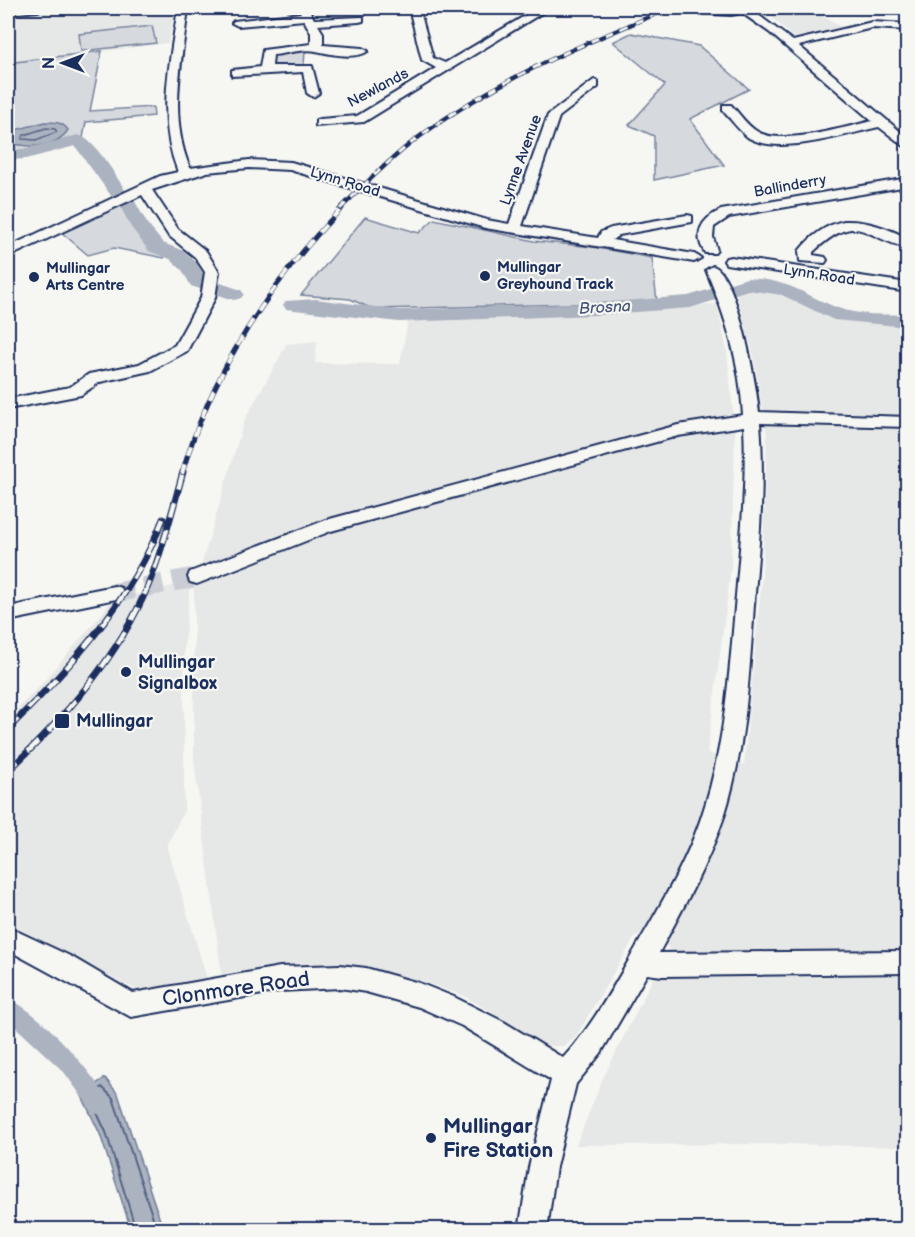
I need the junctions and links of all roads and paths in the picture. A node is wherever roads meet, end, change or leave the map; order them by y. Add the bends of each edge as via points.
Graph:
1 (38, 8) edge
2 (183, 8) edge
3 (414, 8) edge
4 (545, 8) edge
5 (668, 8) edge
6 (749, 9) edge
7 (8, 11) edge
8 (308, 15) edge
9 (359, 19) dead end
10 (238, 23) dead end
11 (907, 27) edge
12 (790, 45) junction
13 (316, 47) junction
14 (362, 51) dead end
15 (446, 68) junction
16 (266, 70) junction
17 (236, 73) dead end
18 (594, 84) dead end
19 (313, 93) dead end
20 (728, 108) dead end
21 (321, 123) dead end
22 (881, 123) junction
23 (908, 145) edge
24 (184, 173) junction
25 (908, 183) edge
26 (144, 188) junction
27 (682, 222) dead end
28 (514, 229) junction
29 (604, 242) junction
30 (908, 244) edge
31 (710, 249) junction
32 (8, 253) edge
33 (694, 258) junction
34 (731, 261) junction
35 (820, 261) dead end
36 (713, 270) junction
37 (908, 288) edge
38 (8, 404) edge
39 (752, 418) junction
40 (908, 422) edge
41 (197, 577) tunnel mouth
42 (114, 593) tunnel mouth
43 (8, 614) edge
44 (8, 938) edge
45 (641, 962) junction
46 (908, 962) edge
47 (566, 1075) junction
48 (533, 1230) edge

1 - 7 street
2 - 24 street via 171,111 178,161
3 - 15 street, Newlands via 428,60
4 - 15 street, Newlands
5 - 6 street via 731,12
6 - 12 street
8 - 9 street
8 - 10 street
8 - 13 street via 317,33
11 - 12 street via 863,26
12 - 22 street
13 - 14 street via 326,51
13 - 16 street via 267,52
15 - 21 street, Newlands via 360,119
16 - 17 street
16 - 19 street via 308,68
18 - 28 street, Lynne Avenue via 554,115
20 - 22 street via 754,135 769,140
22 - 23 street
24 - 26 street, Lynn Road
24 - 28 street, Lynn Road via 249,164 291,166 454,216
25 - 31 street, Ballinderry via 726,213 714,217 707,225 705,235
26 - 32 street, Lynn Road
26 - 38 street via 173,232 201,254 212,272 208,298 181,348 144,368 95,378 75,391
27 - 29 street via 616,231 606,235
28 - 29 street, Lynn Road
29 - 33 street, Lynn Road
30 - 35 street via 874,229 848,225 835,228 806,251 804,258
31 - 33 street
31 - 34 street via 727,254
33 - 36 street via 697,265
34 - 36 street via 724,269
34 - 37 street, Lynn Road
36 - 39 street via 724,289 741,340
39 - 40 street
39 - 41 street via 678,431 326,526
39 - 45 street via 752,523 737,705 722,786 700,848
42 - 43 street
44 - 47 street, Clonmore Road via 131,1005 274,980 364,979 412,992 480,1022
45 - 46 street
45 - 47 street via 588,1051
47 - 48 street

